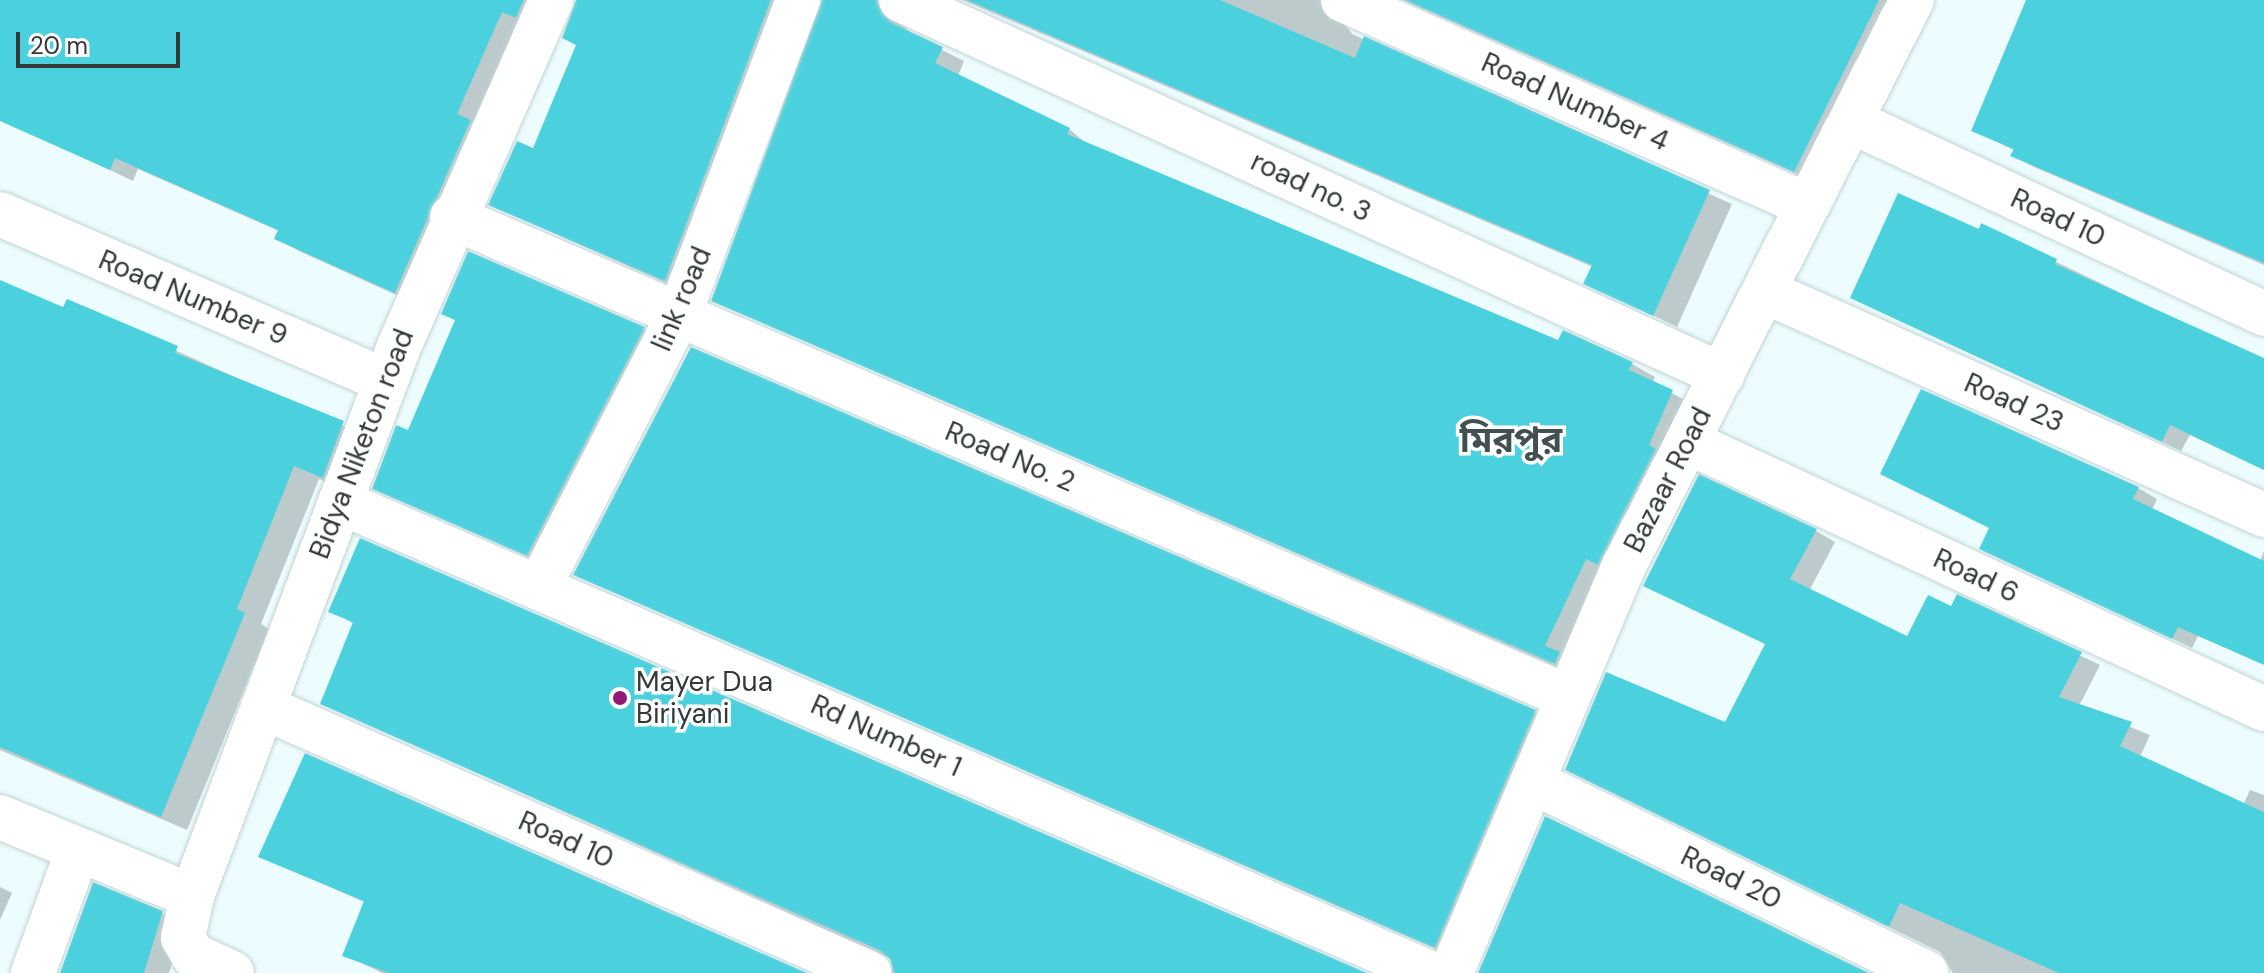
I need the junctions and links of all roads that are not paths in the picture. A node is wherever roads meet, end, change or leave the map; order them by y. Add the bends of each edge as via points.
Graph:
1 (551, 0) edge
2 (798, 0) edge
3 (901, 0) edge
4 (1343, 0) edge
5 (1912, 0) edge
6 (1851, 121) junction
7 (1807, 205) junction
8 (0, 214) edge
9 (452, 217) junction
10 (1764, 291) junction
11 (2264, 314) edge
12 (679, 315) junction
13 (1722, 375) junction
14 (385, 381) junction
15 (1688, 442) junction
16 (340, 502) junction
17 (2264, 515) edge
18 (540, 585) junction
19 (1568, 697) junction
20 (263, 707) junction
21 (2264, 709) edge
22 (1535, 783) junction
23 (0, 817) edge
24 (78, 850) junction
25 (192, 896) junction
26 (33, 973) edge
27 (232, 973) edge
28 (869, 973) edge
29 (1430, 973) edge
30 (1451, 973) edge
31 (1926, 973) edge

1 - 9 street, Bidya Niketon road via 497,130
2 - 12 street, link road
3 - 13 street, road no. 3
4 - 7 street, Road Number 4
5 - 6 street, Bazaar Road
6 - 7 street, Bazaar Road
6 - 11 street, Road 10
7 - 10 street, Bazaar Road
8 - 14 street, Road Number 9
9 - 12 street, Road No. 2
9 - 14 street, Bidya Niketon road
10 - 13 street, Bazaar Road
10 - 17 street, Road 23
12 - 18 street, link road
12 - 19 street, Road No. 2
13 - 15 street, Bazaar Road
14 - 16 street, Bidya Niketon road
15 - 19 street, Bazaar Road via 1625,564
15 - 21 street, Road 6
16 - 18 street, Rd Number 1
16 - 20 street, Bidya Niketon road
18 - 29 street, Rd Number 1
19 - 22 street, Bazaar Road
20 - 25 street, Bidya Niketon road
20 - 28 street, Road 10
22 - 30 street, Bazaar Road
22 - 31 street, Road 20
23 - 24 street
24 - 25 street
24 - 26 street
25 - 27 street, Bidya Niketon road via 183,938 193,955

